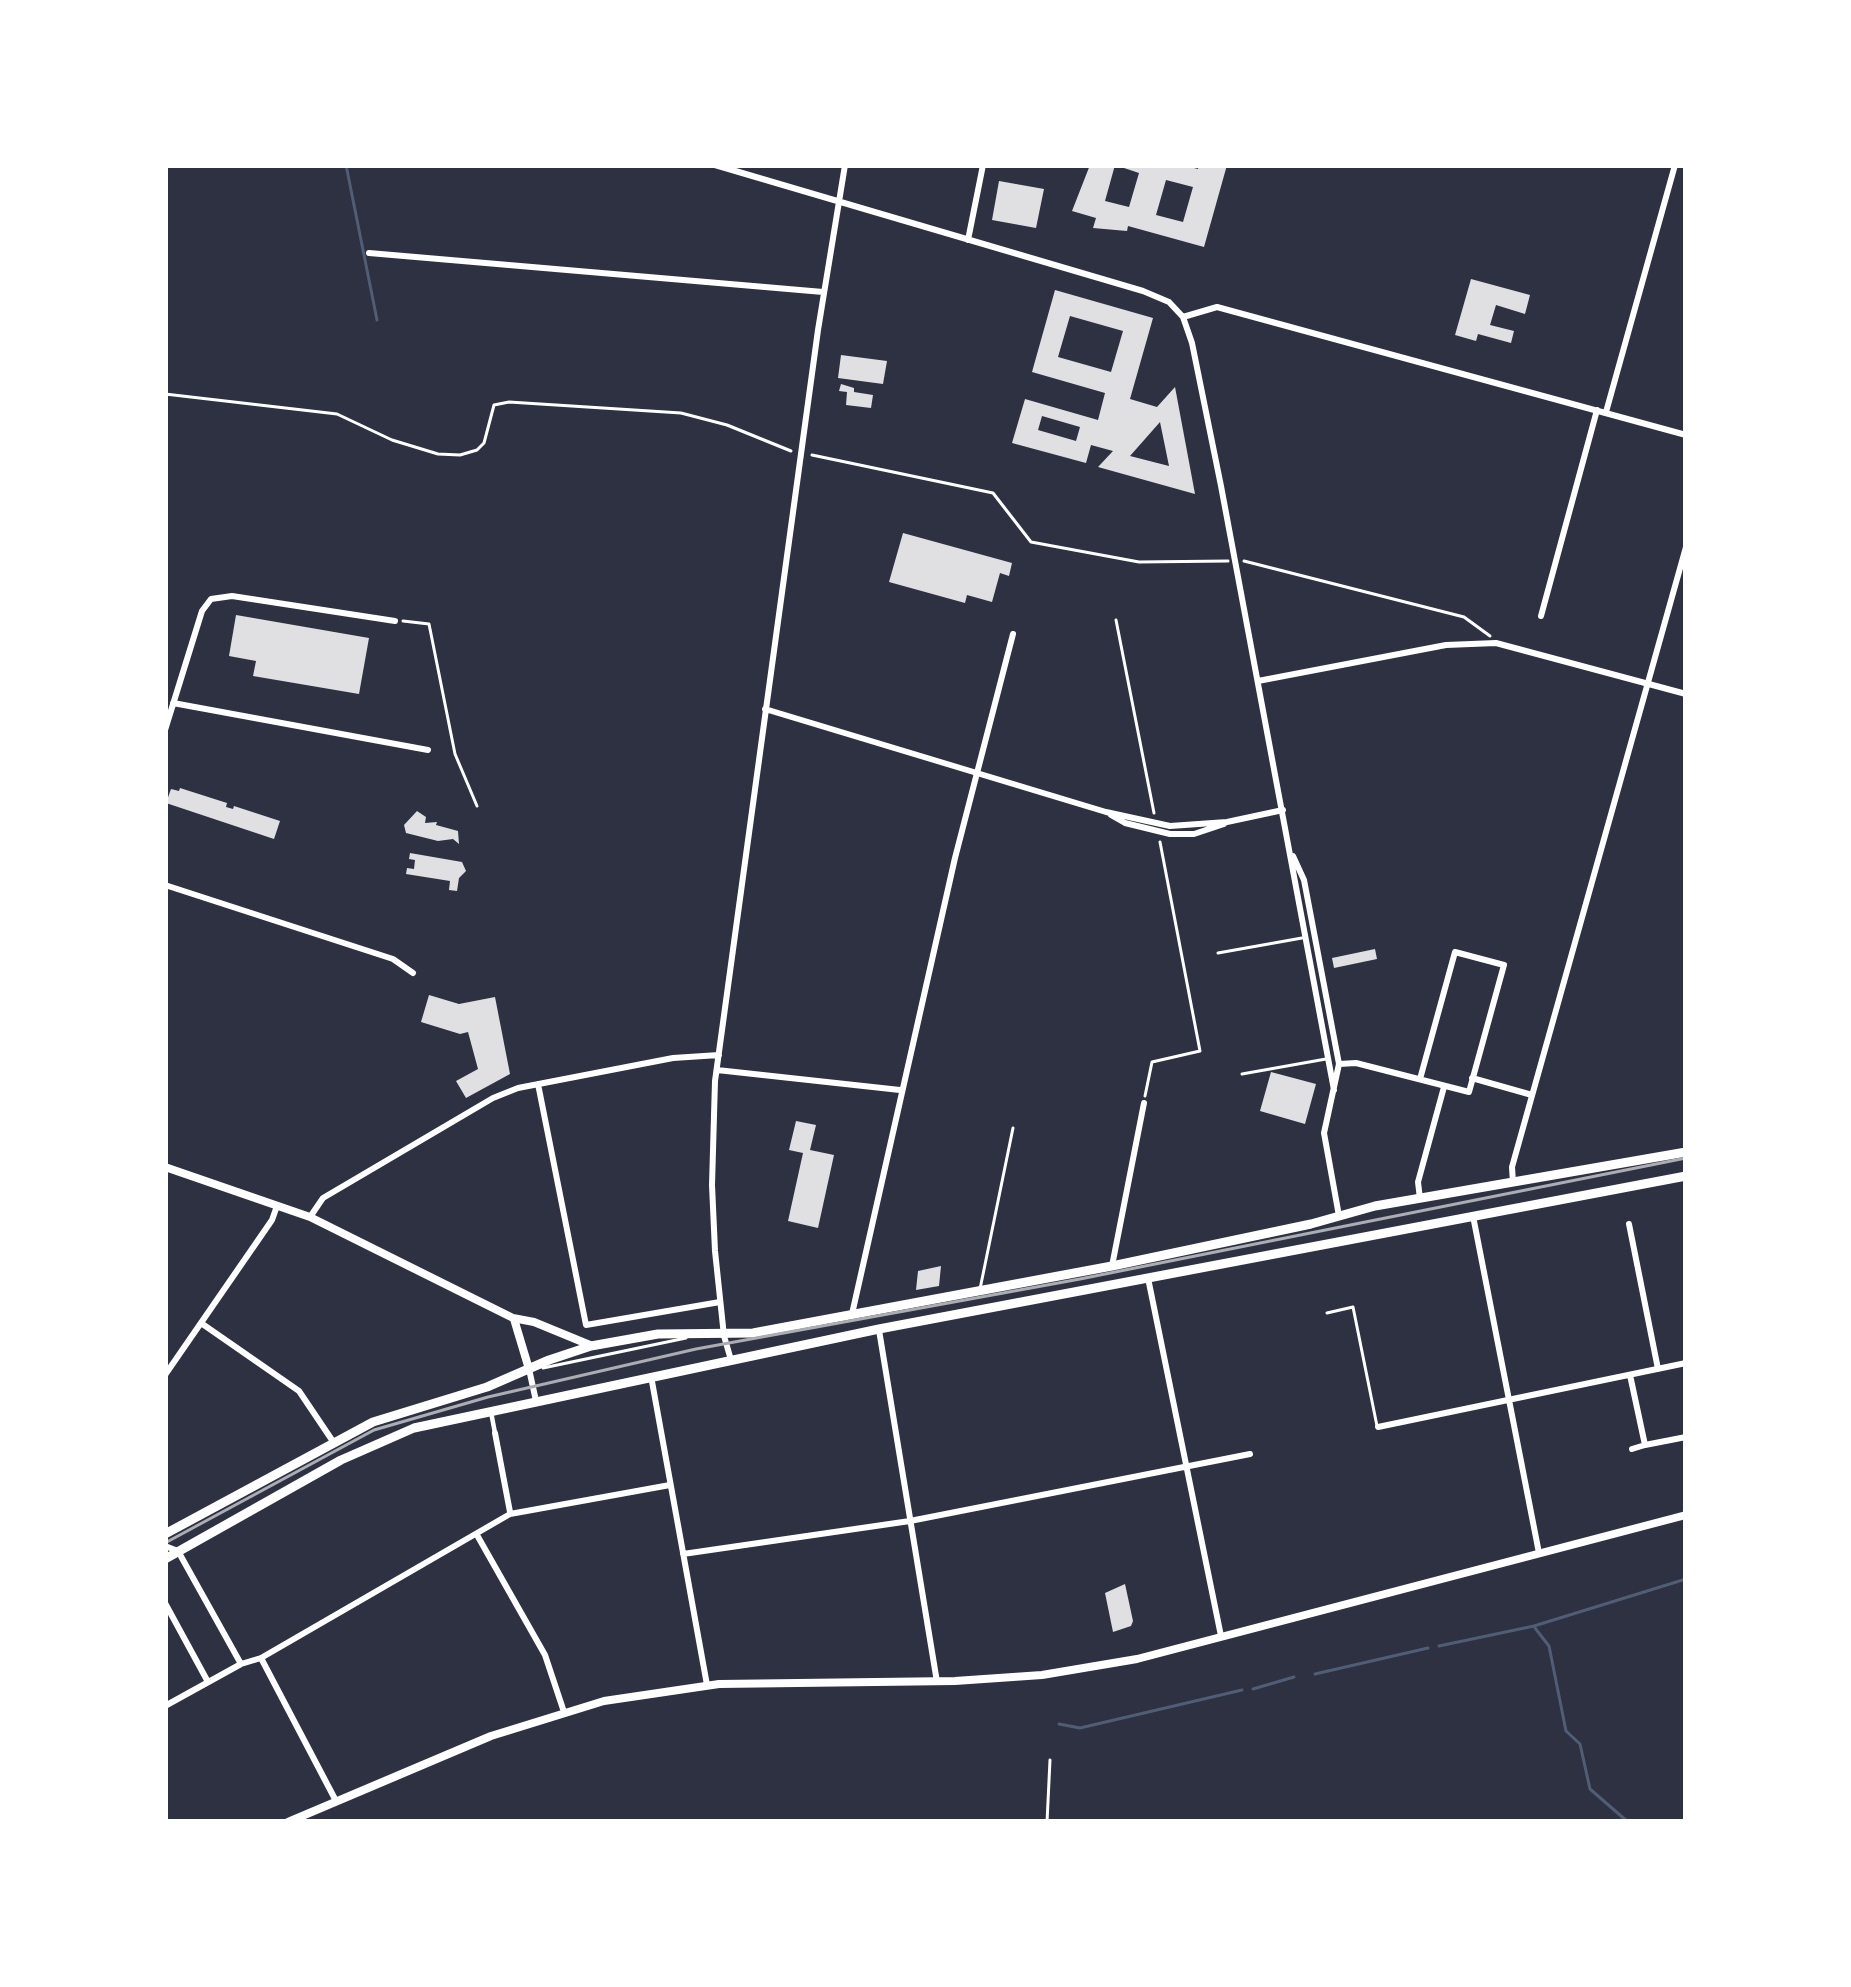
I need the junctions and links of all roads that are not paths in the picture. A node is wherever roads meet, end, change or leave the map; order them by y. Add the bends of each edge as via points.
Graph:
1 (715, 165) edge
2 (845, 165) edge
3 (983, 165) edge
4 (1675, 165) edge
5 (837, 202) junction
6 (968, 241) junction
7 (369, 253) dead end
8 (823, 292) junction
9 (1183, 316) junction
10 (1601, 411) junction
11 (1686, 435) edge
12 (1686, 547) edge
13 (1541, 616) dead end
14 (395, 621) road end
15 (1012, 634) dead end
16 (1258, 681) junction
17 (1647, 684) junction
18 (1686, 694) edge
19 (173, 703) junction
20 (765, 709) junction
21 (165, 730) edge
22 (428, 750) dead end
23 (976, 773) junction
24 (1284, 810) junction
25 (1106, 812) junction
26 (1227, 822) junction
27 (1292, 854) junction
28 (165, 885) edge
29 (1304, 938) junction
30 (1218, 953) dead end
31 (413, 973) dead end
32 (719, 1055) junction
33 (1328, 1059) junction
34 (1339, 1064) junction
35 (717, 1070) junction
36 (1242, 1074) dead end
37 (1472, 1078) junction
38 (1420, 1079) junction
39 (538, 1084) junction
40 (1444, 1086) junction
41 (900, 1090) junction
42 (1334, 1090) junction
43 (1532, 1095) junction
44 (1144, 1103) road end
45 (1013, 1128) dead end
46 (1686, 1152) edge
47 (165, 1167) edge
48 (1686, 1176) edge
49 (1513, 1184) junction
50 (1420, 1199) junction
51 (277, 1206) junction
52 (1517, 1208) junction
53 (1339, 1216) junction
54 (1473, 1216) junction
55 (310, 1217) junction
56 (1629, 1224) dead end
57 (1343, 1239) junction
58 (1112, 1266) junction
59 (1148, 1277) junction
60 (980, 1291) junction
61 (720, 1302) junction
62 (1327, 1313) dead end
63 (852, 1314) junction
64 (513, 1318) junction
65 (201, 1323) junction
66 (879, 1329) junction
67 (694, 1336) junction
68 (724, 1336) junction
69 (591, 1346) junction
70 (731, 1360) junction
71 (1686, 1363) edge
72 (529, 1369) junction
73 (1658, 1369) junction
74 (165, 1375) edge
75 (651, 1375) junction
76 (1630, 1375) junction
77 (536, 1401) junction
78 (1510, 1401) junction
79 (490, 1412) junction
80 (1378, 1427) joint
81 (494, 1433) joint
82 (1686, 1437) edge
83 (334, 1443) junction
84 (1645, 1445) junction
85 (1632, 1449) dead end
86 (1250, 1454) dead end
87 (1186, 1468) junction
88 (670, 1484) junction
89 (510, 1514) junction
90 (1686, 1515) edge
91 (910, 1521) junction
92 (165, 1534) edge
93 (477, 1535) junction
94 (165, 1546) edge
95 (178, 1551) junction
96 (1539, 1553) junction
97 (682, 1554) junction
98 (165, 1559) edge
99 (165, 1604) edge
100 (1222, 1639) junction
101 (261, 1658) junction
102 (241, 1664) junction
103 (208, 1682) junction
104 (937, 1682) junction
105 (707, 1685) junction
106 (165, 1706) edge
107 (564, 1712) junction
108 (336, 1802) junction
109 (288, 1822) edge

1 - 5 street
2 - 5 street
3 - 6 street
4 - 10 street
5 - 6 street
5 - 8 street
6 - 9 street via 1157,295
7 - 8 street
8 - 20 street
9 - 10 street via 1217,307
9 - 16 street
10 - 11 street
10 - 13 street
12 - 17 street
14 - 19 street via 211,599
15 - 23 street
16 - 17 street via 1446,644 1496,643
16 - 24 street
17 - 18 street
17 - 43 street
19 - 21 street
19 - 22 street
20 - 23 street
20 - 32 street
23 - 25 street
23 - 41 street
24 - 26 street
24 - 27 street
25 - 26 street via 1170,826
25 - 26 street via 1157,832 1194,834
27 - 29 street
27 - 34 street via 1304,880
28 - 31 street via 393,959
29 - 30 lane
29 - 33 street
32 - 35 street
32 - 39 street
33 - 36 lane
33 - 42 street
34 - 38 street
34 - 42 street
35 - 41 street
35 - 61 street via 712,1185
37 - 38 street via 1504,965 1455,952
37 - 40 street via 1469,1092
37 - 43 street
38 - 40 street
39 - 55 street via 493,1098 323,1198
39 - 61 street via 586,1324
40 - 50 street
41 - 63 street
42 - 53 street via 1324,1133
43 - 49 street
44 - 58 street
45 - 60 lane
46 - 49 main road
47 - 51 street
48 - 52 main road
49 - 50 main road
49 - 52 main road
50 - 53 main road
51 - 55 street
51 - 65 street
52 - 54 main road
53 - 57 main road
53 - 58 main road
54 - 57 main road
54 - 78 street
55 - 64 street
56 - 73 street
57 - 59 main road
58 - 60 main road
59 - 66 main road
59 - 87 street
60 - 63 main road
61 - 68 street
62 - 80 lane via 1354,1307
63 - 68 main road
64 - 69 street
64 - 72 street
65 - 74 street
65 - 83 street via 299,1391
66 - 70 main road
66 - 91 street
67 - 68 main road
67 - 69 main road
67 - 72 lane
68 - 70 street
69 - 72 main road
70 - 75 main road
71 - 73 street
72 - 77 street
72 - 83 main road via 402,1410
73 - 76 street
75 - 77 main road
75 - 88 street
76 - 78 street
76 - 84 street
77 - 79 main road
78 - 80 street
78 - 96 street
79 - 81 street
79 - 95 main road via 395,1434
81 - 89 street
82 - 84 street
83 - 92 main road
84 - 85 street
86 - 87 street
87 - 91 street
87 - 100 street
88 - 89 street
88 - 97 street
89 - 93 street
90 - 96 street
91 - 97 street
91 - 104 street
93 - 101 street
93 - 107 street via 545,1655
94 - 95 street
95 - 98 main road
95 - 102 street
96 - 100 street
97 - 105 street
99 - 103 street
100 - 104 street via 1042,1675
101 - 102 street
101 - 108 street
102 - 103 street
103 - 106 street
104 - 105 street
105 - 107 street
107 - 108 street
108 - 109 street

